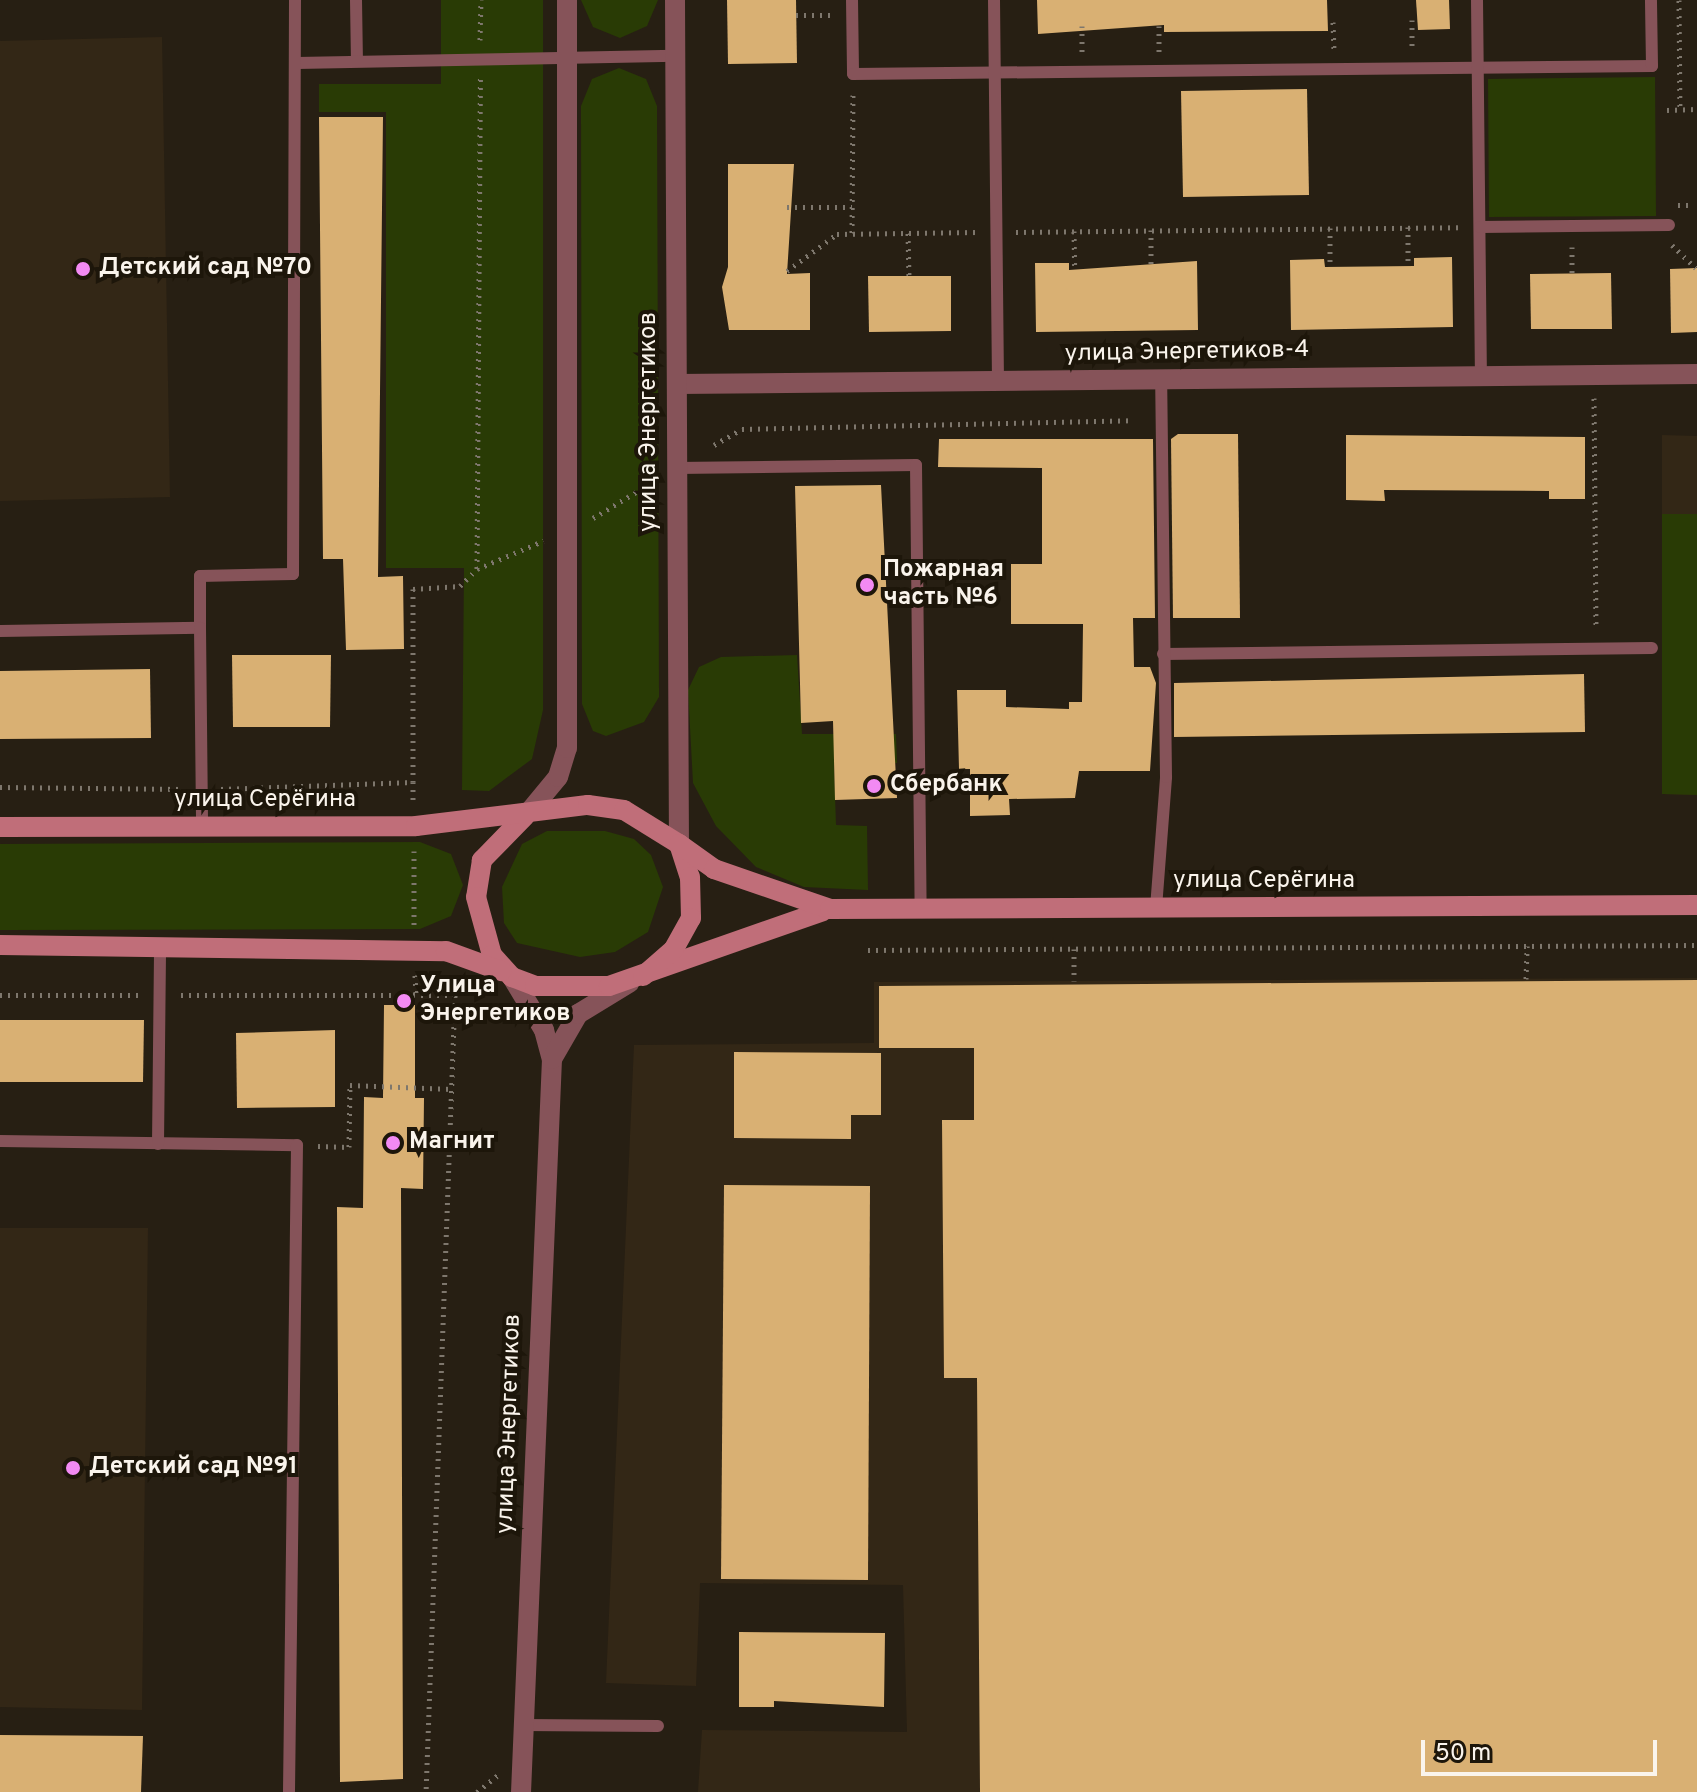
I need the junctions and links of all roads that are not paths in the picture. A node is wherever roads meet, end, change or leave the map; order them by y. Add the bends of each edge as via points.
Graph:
1 (295, 0) edge
2 (356, 0) edge
3 (567, 0) edge
4 (675, 0) edge
5 (852, 0) edge
6 (994, 0) edge
7 (1477, 0) edge
8 (1651, 0) edge
9 (675, 56) junction
10 (567, 57) junction
11 (357, 61) junction
12 (297, 63) junction
13 (1478, 68) junction
14 (994, 73) junction
15 (1669, 225) road end
16 (1480, 227) junction
17 (1697, 374) edge
18 (1481, 376) junction
19 (1161, 379) junction
20 (998, 381) junction
21 (677, 384) junction
22 (676, 468) junction
23 (200, 628) junction
24 (0, 631) edge
25 (1652, 648) dead end
26 (1163, 654) junction
27 (529, 812) junction
28 (0, 827) edge
29 (202, 828) junction
30 (679, 844) junction
31 (1697, 905) edge
32 (1156, 908) junction
33 (830, 909) junction
34 (921, 909) junction
35 (160, 944) junction
36 (0, 945) edge
37 (643, 976) junction
38 (512, 977) junction
39 (552, 1059) junction
40 (0, 1141) edge
41 (158, 1144) junction
42 (523, 1725) junction
43 (658, 1726) dead end
44 (289, 1792) edge
45 (521, 1792) edge

1 - 12 lane
2 - 11 lane
3 - 10 street
4 - 9 street, улица Энергетиков
5 - 14 lane via 853,74
6 - 14 lane
7 - 13 lane
8 - 13 lane via 1652,66
9 - 10 lane
9 - 21 street, улица Энергетиков
10 - 11 lane
10 - 27 street via 567,748 558,777
11 - 12 lane
12 - 23 lane via 293,574 200,576
13 - 14 lane
13 - 16 lane
14 - 20 lane
15 - 16 lane
16 - 18 lane
17 - 18 street, улица Энергетиков-4
18 - 19 street, улица Энергетиков-4
19 - 20 street, улица Энергетиков-4
19 - 26 lane
20 - 21 street, улица Энергетиков-4
21 - 22 street, улица Энергетиков
22 - 30 street, улица Энергетиков
22 - 34 lane via 916,465
23 - 24 lane
23 - 29 lane
25 - 26 lane
26 - 32 lane via 1166,777
27 - 29 main road, улица Серёгина via 416,826
27 - 30 main road via 588,805 624,810
27 - 38 main road via 482,860 476,897 481,929
28 - 29 main road, улица Серёгина
30 - 33 main road via 714,869
30 - 37 main road via 690,877 691,918 674,949
31 - 32 main road, улица Серёгина
32 - 34 main road, улица Серёгина
33 - 34 main road, улица Серёгина
33 - 37 main road via 730,938
35 - 36 main road
35 - 38 main road via 446,951 478,958
35 - 41 lane
37 - 38 main road via 571,991
37 - 39 street via 578,1014
38 - 39 street via 544,1030
39 - 42 street, улица Энергетиков
40 - 41 lane
41 - 44 lane via 297,1145
42 - 43 lane
42 - 45 street, улица Энергетиков

